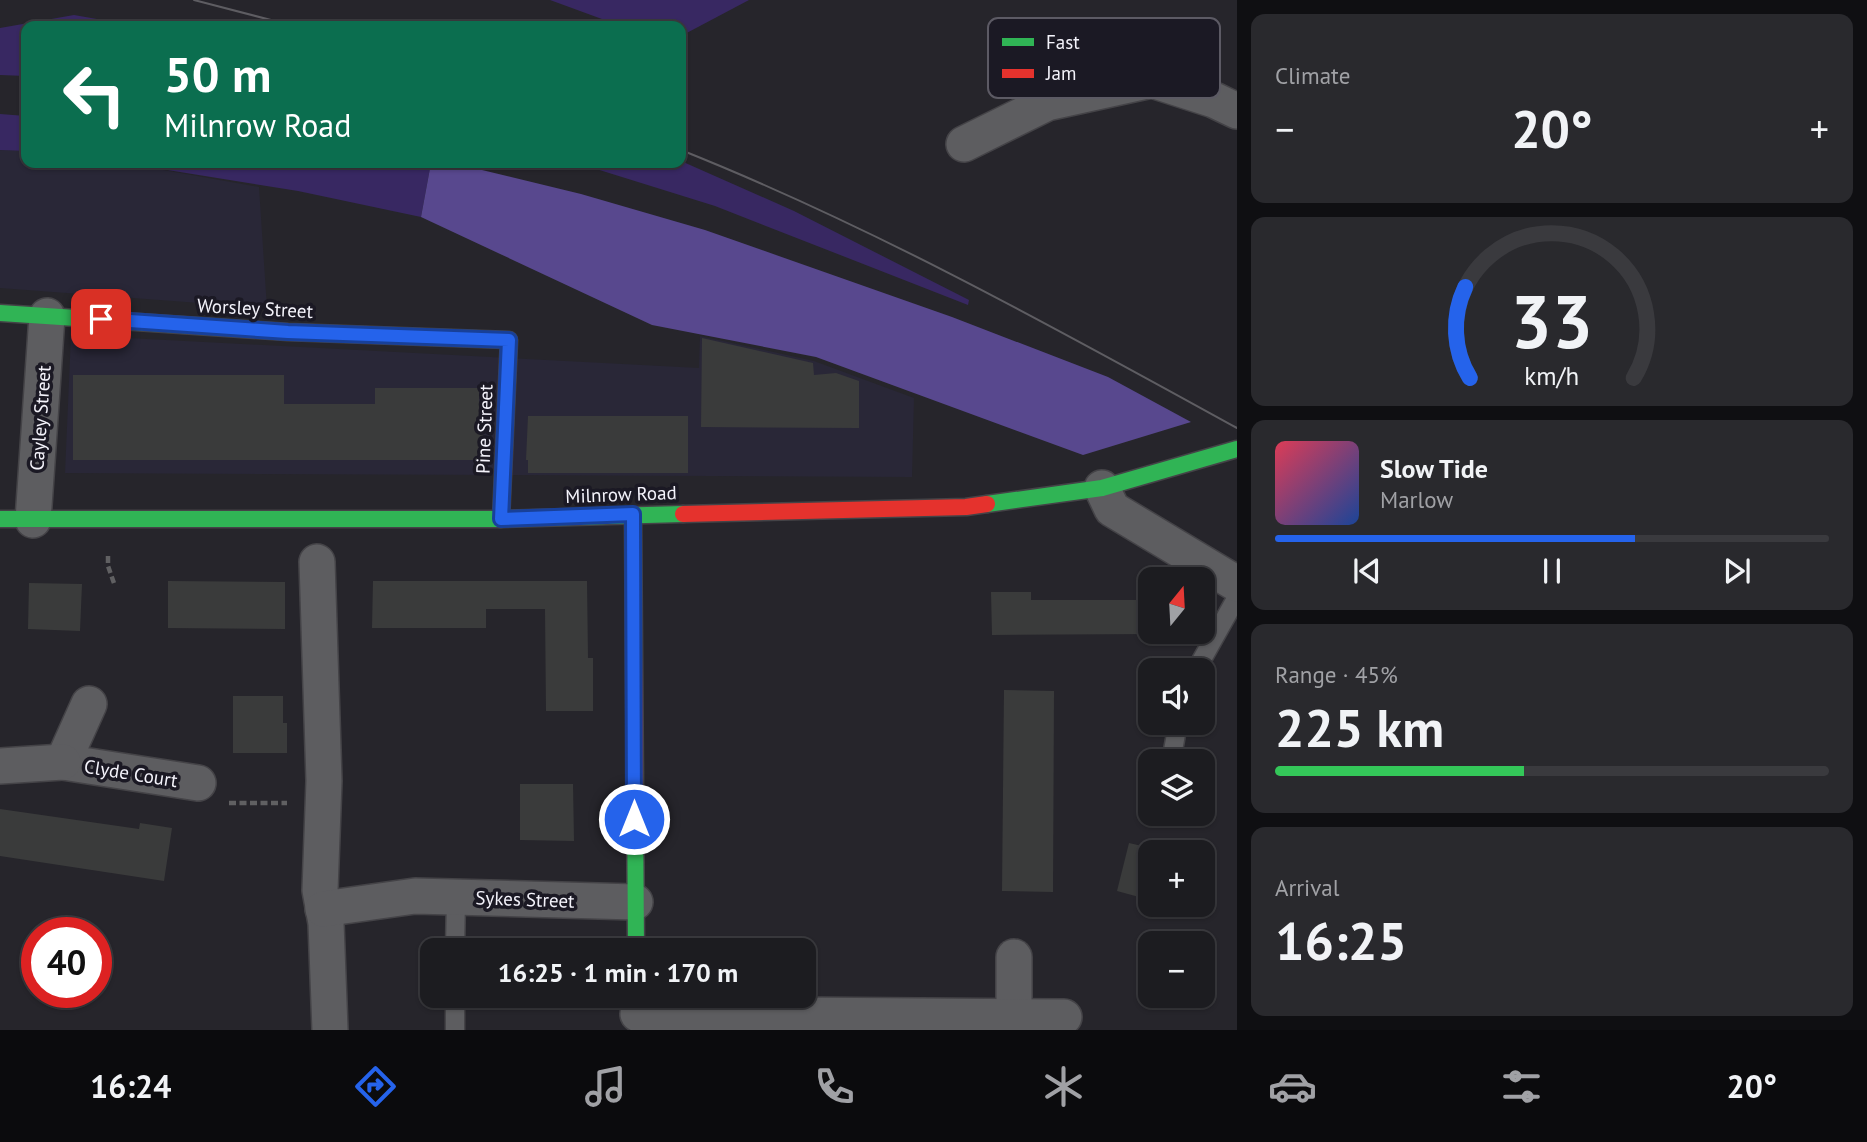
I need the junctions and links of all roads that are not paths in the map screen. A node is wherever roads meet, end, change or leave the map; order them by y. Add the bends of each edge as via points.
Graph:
1 (1070, 98) edge
2 (1208, 98) edge
3 (1237, 111) edge
4 (964, 144) dead end
5 (0, 313) edge
6 (47, 316) junction
7 (509, 340) joint
8 (1237, 449) edge
9 (1102, 488) junction
10 (633, 514) junction
11 (501, 519) junction
12 (16, 520) edge
13 (317, 562) dead end
14 (1237, 584) edge
15 (1237, 597) edge
16 (1203, 658) edge
17 (89, 704) dead end
18 (63, 762) junction
19 (0, 766) edge
20 (198, 783) road end
21 (456, 897) junction
22 (635, 902) junction
23 (323, 909) junction
24 (456, 938) edge
25 (636, 938) edge
26 (1014, 957) dead end
27 (455, 1008) edge
28 (638, 1013) edge
29 (1014, 1017) junction
30 (1064, 1017) dead end
31 (330, 1030) edge
32 (455, 1030) edge

1 - 4 street via 1047,103
2 - 3 street
5 - 6 main road, Worsley Street
6 - 7 main road, Worsley Street
6 - 12 street, Cayley Street
7 - 11 main road, Pine Street
8 - 9 main road, Milnrow Road
9 - 10 main road, Milnrow Road via 967,507
9 - 14 street via 1112,509
10 - 11 main road, Milnrow Road
10 - 22 main road
11 - 12 main road, Milnrow Road
13 - 23 street
15 - 16 lane
17 - 18 street, Clyde Court
18 - 19 street, Clyde Court
18 - 20 street, Clyde Court
21 - 22 street, Sykes Street
21 - 23 street, Sykes Street via 415,896
21 - 24 lane
22 - 25 main road
23 - 31 street
26 - 29 street
27 - 32 lane
28 - 29 street
29 - 30 street

